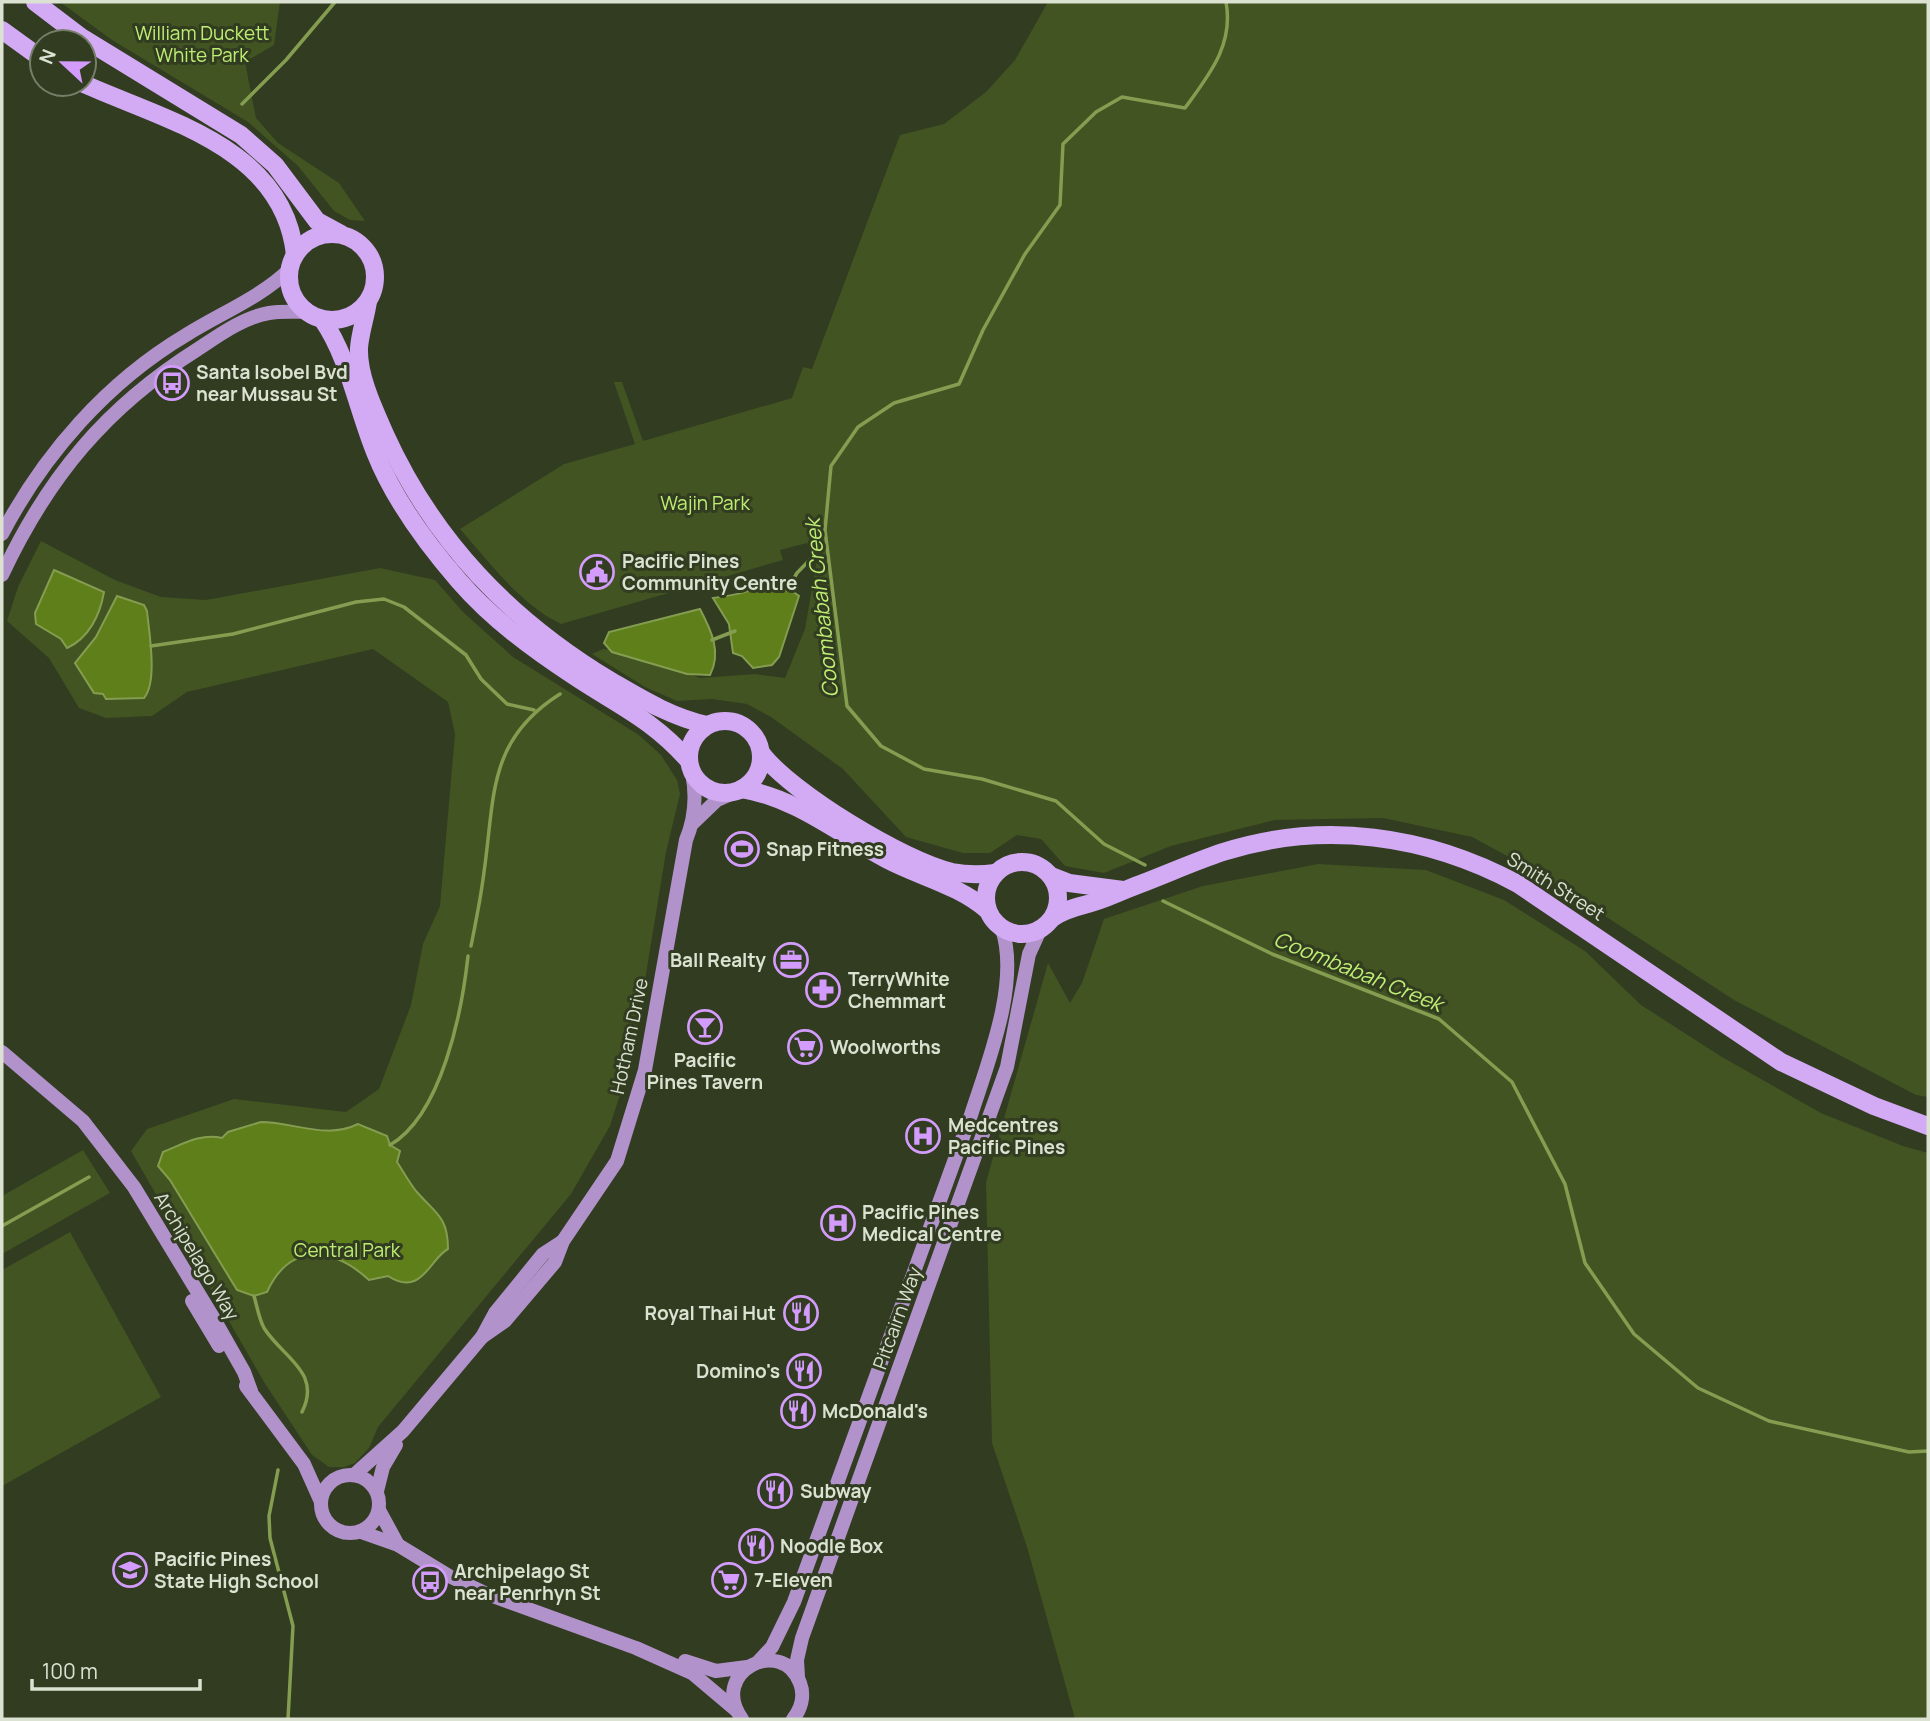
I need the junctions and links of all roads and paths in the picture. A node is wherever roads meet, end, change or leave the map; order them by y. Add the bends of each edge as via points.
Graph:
1 (34, 2) edge
2 (2, 30) edge
3 (28, 49) edge
4 (98, 90) edge
5 (341, 234) junction
6 (292, 262) junction
7 (368, 301) junction
8 (314, 315) junction
9 (2, 534) edge
10 (2, 575) edge
11 (707, 725) junction
12 (762, 754) junction
13 (691, 767) junction
14 (738, 791) junction
15 (692, 824) junction
16 (995, 873) junction
17 (1051, 876) junction
18 (1123, 890) junction
19 (987, 909) junction
20 (1054, 917) junction
21 (1002, 929) junction
22 (1040, 930) junction
23 (2, 1052) edge
24 (1928, 1126) edge
25 (403, 1432) junction
26 (304, 1464) junction
27 (355, 1475) junction
28 (336, 1478) junction
29 (377, 1491) junction
30 (321, 1502) junction
31 (379, 1510) junction
32 (361, 1532) junction
33 (398, 1545) junction
34 (636, 1648) junction
35 (752, 1665) junction
36 (797, 1677) junction
37 (741, 1717) edge
38 (793, 1719) edge

1 - 5 main road via 81,37 242,135 275,165 317,221
2 - 3 main road
4 - 6 main road via 210,139 243,161 271,188 285,210
5 - 6 main road via 314,237
5 - 7 main road via 358,242 372,259 375,280
6 - 8 main road via 292,293
6 - 9 street via 272,287 184,335 100,401 21,497
7 - 8 main road via 348,317
7 - 11 main road via 359,349 378,418 402,472 465,564 554,644 660,710
8 - 10 street via 269,313 249,319 159,373 78,449 44,494
8 - 13 main road via 337,341 392,488 422,536 461,583 534,649 666,735
11 - 12 main road via 742,724 752,732
11 - 13 main road via 692,741
12 - 14 main road via 757,775
12 - 16 main road via 776,773 801,793 908,856 950,872
13 - 14 main road via 710,790
13 - 15 street, Hotham Drive via 696,792
14 - 15 street via 718,800
14 - 19 main road via 769,794 790,803 887,860 968,894
15 - 25 street, Hotham Drive via 645,1070 617,1161 563,1241 543,1254
16 - 17 main road via 1017,862 1030,862
16 - 19 main road via 988,884
17 - 18 main road, Smith Street
17 - 20 main road via 1058,896
18 - 20 main road, Smith Street via 1067,908
18 - 24 main road, Smith Street via 1260,842 1360,835 1437,849 1518,884 1782,1062
19 - 21 main road
20 - 22 main road
21 - 22 main road via 1027,934
21 - 35 street, Pitcairn Way via 1008,947 1008,974 971,1115 794,1602 772,1647
22 - 36 street, Pitcairn Way via 1029,954 1007,1067 802,1638
23 - 26 street, Archipelago Way via 63,1101 102,1145 239,1379
25 - 27 street, Hotham Drive
25 - 29 street, Hotham Drive via 383,1467
26 - 28 street
26 - 30 street, Archipelago Way
27 - 28 street
27 - 29 street
28 - 30 street via 328,1484
29 - 31 street
30 - 32 street via 332,1528
31 - 32 street
31 - 33 street
32 - 33 street
33 - 34 street via 487,1594
34 - 35 street via 709,1670
34 - 37 street via 692,1673
35 - 36 street via 780,1662
35 - 37 street, Pitcairn Way via 740,1674 733,1692
36 - 38 street, Pitcairn Way via 803,1698

